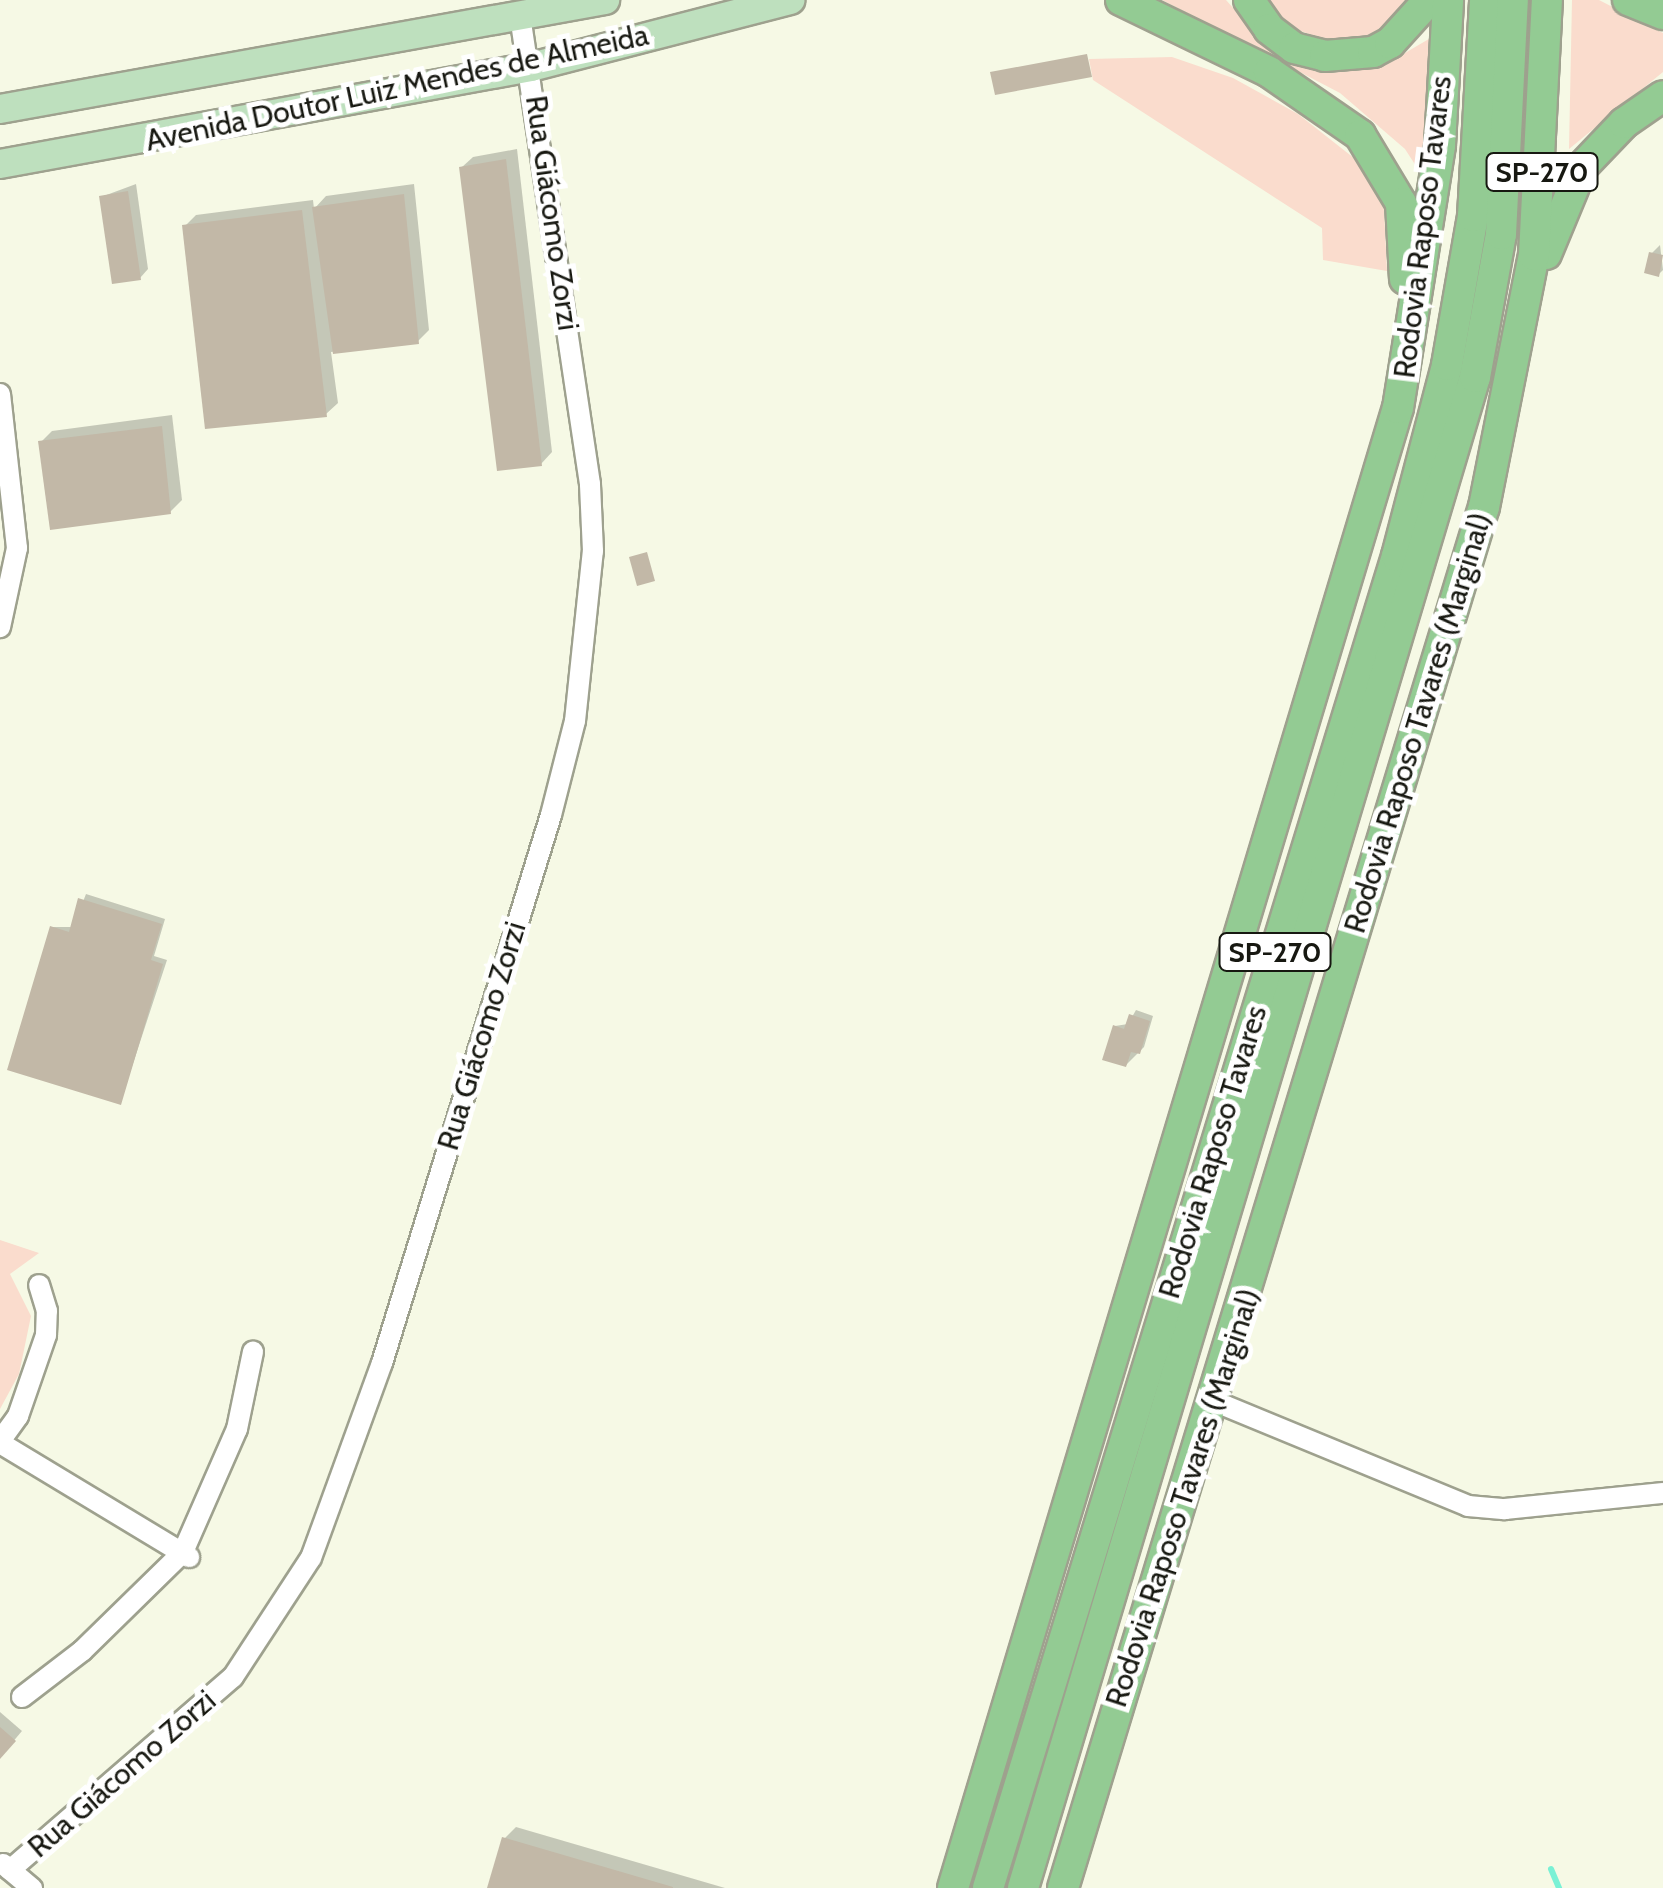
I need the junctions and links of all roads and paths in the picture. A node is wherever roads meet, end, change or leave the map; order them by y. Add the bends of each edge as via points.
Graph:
1 (605, 0) edge
2 (792, 0) edge
3 (1121, 0) edge
4 (1249, 0) edge
5 (1428, 0) edge
6 (1448, 0) edge
7 (1486, 0) edge
8 (1513, 0) edge
9 (1547, 0) edge
10 (1628, 0) edge
11 (764, 4) edge
12 (520, 14) junction
13 (1663, 14) edge
14 (531, 67) junction
15 (1663, 96) edge
16 (0, 109) edge
17 (0, 164) edge
18 (1518, 342) junction
19 (0, 394) edge
20 (1391, 434) junction
21 (9, 549) edge
22 (0, 627) edge
23 (39, 1285) dead end
24 (254, 1352) dead end
25 (1216, 1402) junction
26 (0, 1442) edge
27 (1663, 1493) edge
28 (186, 1555) junction
29 (22, 1697) dead end
30 (5, 1865) edge
31 (32, 1888) edge
32 (953, 1888) edge
33 (988, 1888) edge
34 (1023, 1888) edge
35 (1063, 1888) edge

1 - 12 main road, Avenida Doutor Luiz Mendes de Almeida
2 - 11 main road, Avenida Doutor Luiz Mendes de Almeida
3 - 20 highway via 1269,72 1337,115 1392,181 1408,249
4 - 5 highway via 1269,29 1294,48 1325,56 1374,52 1406,31
6 - 20 highway, Rodovia Raposo Tavares / SP-270 via 1440,145 1419,308
7 - 33 highway, Rodovia Raposo Tavares / SP-270 via 1473,216 1446,365 1396,556
8 - 34 highway, Rodovia Raposo Tavares / SP-270 via 1501,234 1475,377
9 - 18 highway, Rodovia Raposo Tavares (Marginal) / SP-270 via 1541,183
10 - 13 highway
11 - 14 main road, Avenida Doutor Luiz Mendes de Almeida
12 - 14 street, Rua Giácomo Zorzi
12 - 16 main road, Avenida Doutor Luiz Mendes de Almeida
14 - 17 main road, Avenida Doutor Luiz Mendes de Almeida
14 - 30 street, Rua Giácomo Zorzi via 590,484 593,551 575,721 551,814 382,1362 311,1558 233,1678
15 - 18 highway via 1624,123 1582,167 1554,226
18 - 25 highway, Rodovia Raposo Tavares (Marginal) / SP-270 via 1484,507
19 - 21 street
20 - 32 highway, Rodovia Raposo Tavares / SP-270
21 - 22 street
23 - 26 street via 48,1311 46,1335 18,1416
24 - 28 street via 237,1429
25 - 27 street via 1468,1506 1505,1509
25 - 35 highway, Rodovia Raposo Tavares (Marginal) / SP-270
26 - 28 street
28 - 29 street
30 - 31 street

